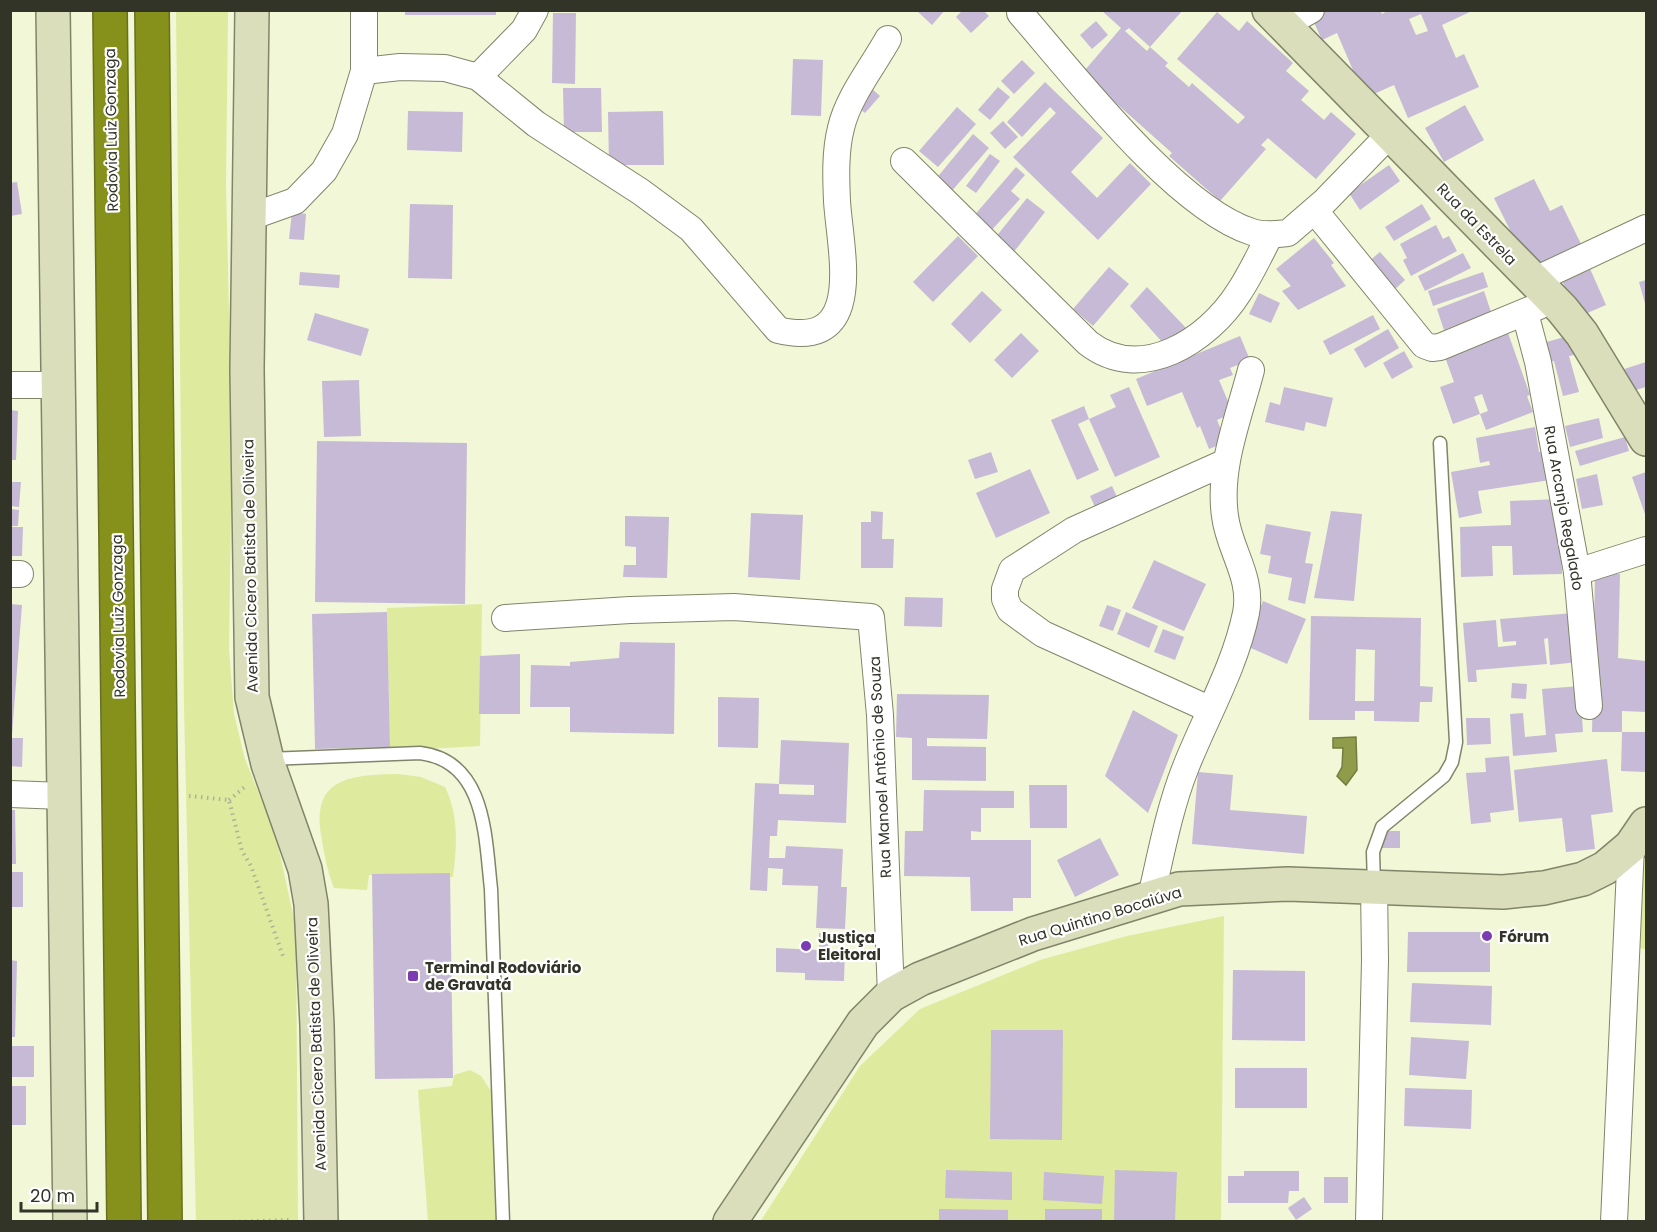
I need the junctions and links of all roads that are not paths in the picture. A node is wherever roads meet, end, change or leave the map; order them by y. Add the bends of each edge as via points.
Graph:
1 (53, 10) edge
2 (110, 10) edge
3 (152, 10) edge
4 (252, 10) edge
5 (364, 10) edge
6 (535, 10) edge
7 (1020, 13) dead end
8 (1289, 15) edge
9 (888, 39) dead end
10 (364, 71) junction
11 (478, 77) junction
12 (1390, 134) junction
13 (904, 162) dead end
14 (1315, 211) junction
15 (250, 218) junction
16 (1647, 228) edge
17 (1270, 235) junction
18 (1537, 298) junction
19 (1251, 370) dead end
20 (10, 385) edge
21 (57, 385) junction
22 (1647, 440) edge
23 (1440, 443) dead end
24 (1226, 462) junction
25 (1647, 550) edge
26 (1577, 572) junction
27 (505, 618) dead end
28 (1589, 706) dead end
29 (1209, 709) junction
30 (260, 770) junction
31 (10, 794) edge
32 (63, 796) junction
33 (1639, 835) edge
34 (1374, 885) junction
35 (1151, 897) junction
36 (891, 995) junction
37 (70, 1221) edge
38 (124, 1221) edge
39 (165, 1221) edge
40 (309, 1221) edge
41 (503, 1221) edge
42 (730, 1221) edge
43 (1369, 1221) edge
44 (1614, 1221) edge

1 - 21 main road
2 - 38 highway, Rodovia Luiz Gonzaga
3 - 39 highway
4 - 15 main road, Avenida Cicero Batista de Oliveira
5 - 10 street
6 - 11 street via 524,30
7 - 17 street via 1122,129 1177,184 1234,224 1253,233
8 - 12 main road, Rua da Estrela
9 - 11 street via 841,127 837,170 845,283 842,300 836,316 822,328 793,334 778,330 765,318 691,229 536,124
10 - 11 street via 445,68
10 - 15 street via 345,134 324,171 295,201
12 - 14 street
12 - 18 main road, Rua da Estrela
13 - 17 street via 1088,343 1121,358 1145,360 1196,339 1239,292
14 - 17 street via 1288,233
14 - 18 street via 1424,345 1440,347
15 - 30 main road, Avenida Cicero Batista de Oliveira via 249,635
16 - 18 street
18 - 22 main road, Rua da Estrela via 1582,334
18 - 26 street, Rua Arcanjo Regalado via 1540,373
19 - 24 street
20 - 21 street
21 - 32 main road
23 - 34 lane via 1456,742 1444,776 1382,827 1373,852
24 - 29 street via 1225,518 1246,579 1248,598 1237,644
24 - 29 street via 1074,530 1012,570 1005,589 1010,610 1043,634
25 - 26 street
26 - 28 street, Rua Arcanjo Regalado
27 - 36 street, Rua Manoel Antônio de Souza via 734,607 871,617 880,716
29 - 35 street via 1174,800
30 - 40 main road, Avenida Cicero Batista de Oliveira via 300,852 311,904 317,1024
30 - 41 lane via 434,754 464,774 475,792 491,889
31 - 32 street
32 - 37 main road
33 - 34 main road, Rua Quintino Bocaiúva via 1605,868 1583,879 1544,888 1503,892
33 - 44 street
34 - 35 main road, Rua Quintino Bocaiúva via 1223,887 1179,890
34 - 43 street
35 - 36 main road, Rua Quintino Bocaiúva via 1033,934 920,979
36 - 42 main road, Rua Quintino Bocaiúva via 863,1023

